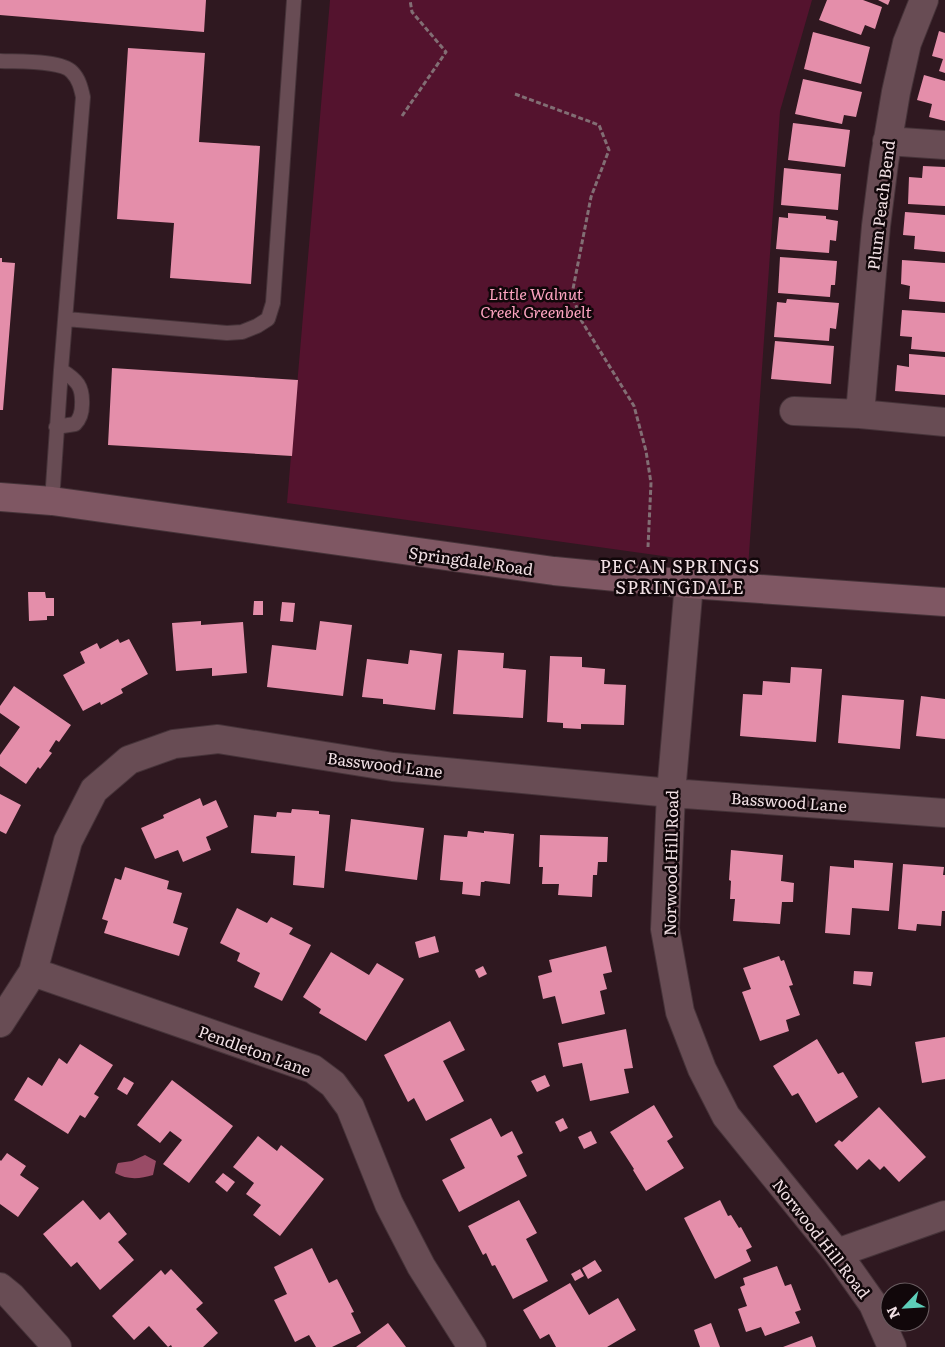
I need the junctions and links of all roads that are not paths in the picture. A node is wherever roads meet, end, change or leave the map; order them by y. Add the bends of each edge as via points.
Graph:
1 (294, 0) edge
2 (924, 0) edge
3 (0, 61) edge
4 (888, 141) junction
5 (945, 144) edge
6 (66, 319) junction
7 (61, 370) junction
8 (794, 411) dead end
9 (860, 414) junction
10 (945, 422) edge
11 (56, 427) junction
12 (0, 497) edge
13 (52, 501) junction
14 (688, 584) junction
15 (945, 602) edge
16 (671, 793) junction
17 (945, 813) edge
18 (33, 972) junction
19 (0, 1024) edge
20 (945, 1215) edge
21 (837, 1253) junction
22 (0, 1287) edge
23 (57, 1347) edge
24 (472, 1347) edge
25 (892, 1347) edge

1 - 6 lane via 273,302 268,319 242,332
2 - 4 street, Plum Peach Bend via 907,43
3 - 6 lane via 57,65 72,71 80,85 83,97
4 - 5 street
4 - 9 street, Plum Peach Bend via 876,226
6 - 7 lane
7 - 11 lane
7 - 11 lane via 80,386 82,408 75,424
8 - 9 street
9 - 10 street
11 - 13 lane
12 - 13 main road, Springdale Road
13 - 14 main road, Springdale Road via 554,571
14 - 15 main road, Springdale Road
14 - 16 street, Norwood Hill Road
16 - 17 street, Basswood Lane
16 - 18 street, Basswood Lane via 393,767 218,739 174,744 129,760 94,790 68,842
16 - 21 street, Norwood Hill Road via 666,929 680,1012 702,1068 726,1116
18 - 19 street, Basswood Lane
18 - 24 street, Pendleton Lane via 313,1069 333,1084 350,1107 389,1204 421,1266
20 - 21 street
21 - 25 street, Norwood Hill Road via 873,1304
22 - 23 street

